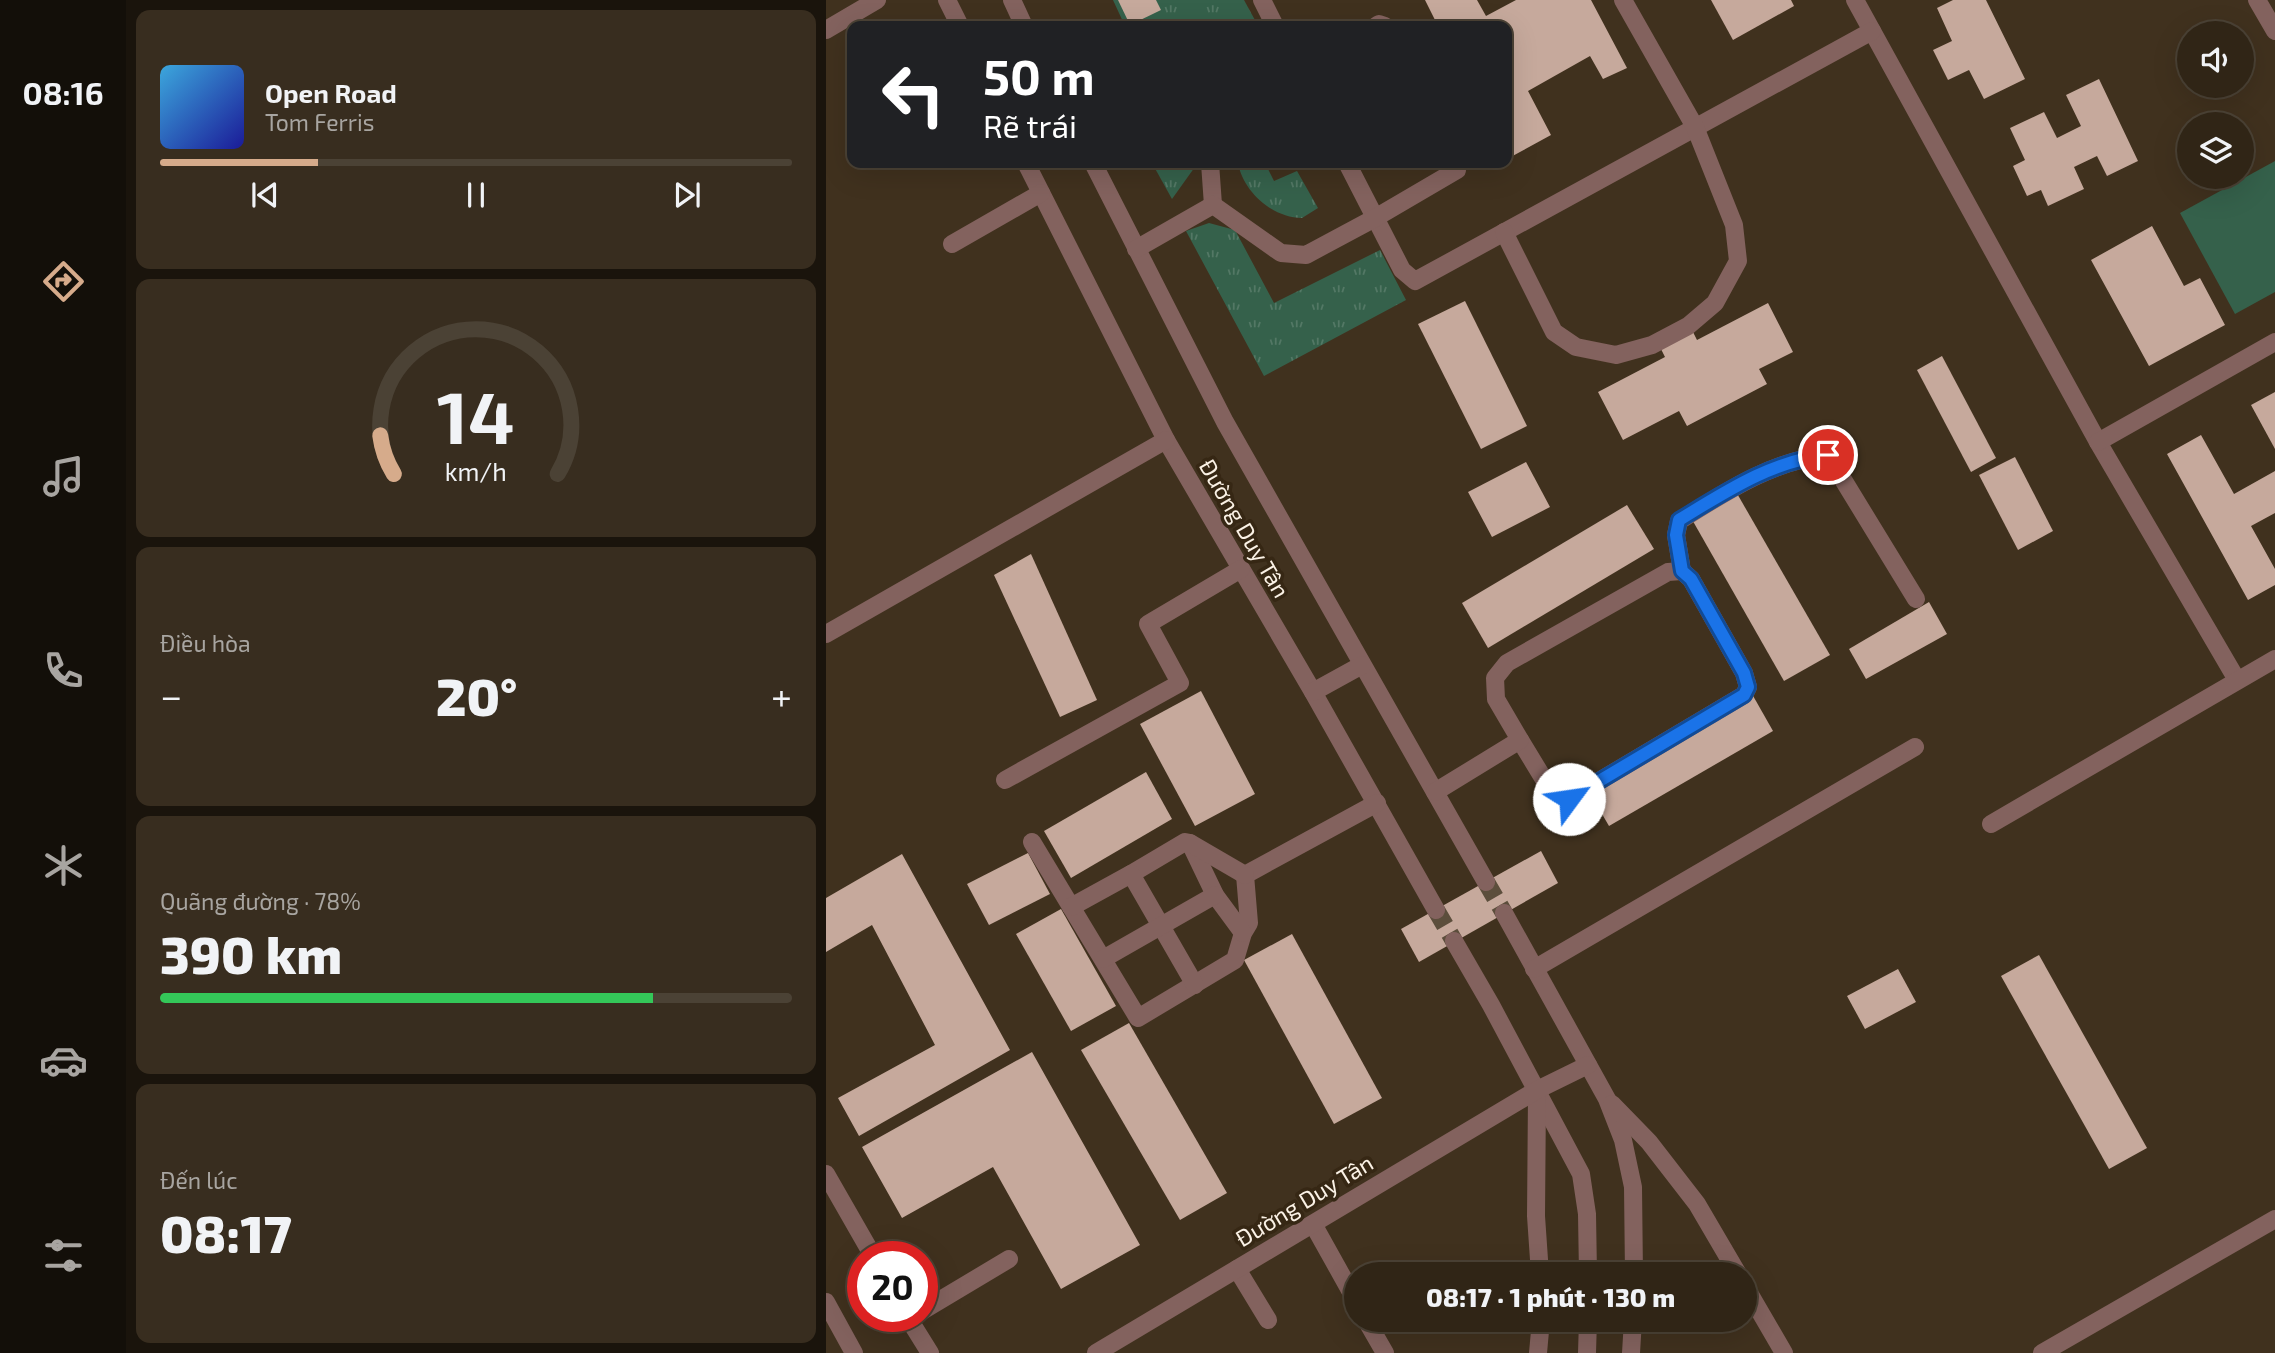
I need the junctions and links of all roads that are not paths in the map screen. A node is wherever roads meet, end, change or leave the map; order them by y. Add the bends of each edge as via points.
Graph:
1 (877, 0) edge
2 (947, 0) edge
3 (1012, 0) edge
4 (1262, 0) edge
5 (1623, 0) edge
6 (1855, 0) edge
7 (2257, 0) edge
8 (958, 21) edge
9 (1022, 21) edge
10 (1272, 21) edge
11 (826, 30) edge
12 (1872, 31) junction
13 (2275, 31) edge
14 (1695, 127) junction
15 (1028, 168) edge
16 (1096, 168) edge
17 (1210, 168) edge
18 (1350, 168) edge
19 (1457, 168) edge
20 (1041, 193) junction
21 (1213, 205) junction
22 (1375, 218) junction
23 (1504, 232) junction
24 (952, 244) dead end
25 (1136, 249) junction
26 (2275, 342) edge
27 (1166, 440) junction
28 (2098, 442) junction
29 (1241, 569) junction
30 (1682, 571) junction
31 (1916, 598) dead end
32 (826, 634) edge
33 (2275, 659) edge
34 (1362, 665) junction
35 (2237, 680) junction
36 (1313, 692) junction
37 (1520, 740) junction
38 (1915, 747) dead end
39 (1005, 780) dead end
40 (1435, 792) junction
41 (1377, 803) junction
42 (1991, 824) dead end
43 (1032, 842) dead end
44 (1190, 843) junction
45 (1131, 874) junction
46 (1245, 875) junction
47 (1486, 882) tunnel mouth
48 (1215, 895) junction
49 (1071, 907) junction
50 (1436, 910) tunnel mouth
51 (1504, 913) tunnel mouth
52 (1161, 926) junction
53 (1244, 933) junction
54 (1454, 941) tunnel mouth
55 (1102, 960) junction
56 (1534, 969) junction
57 (1195, 985) junction
58 (1588, 1065) junction
59 (1537, 1090) junction
60 (1607, 1099) junction
61 (826, 1174) edge
62 (2275, 1219) edge
63 (1313, 1224) junction
64 (864, 1241) edge
65 (1009, 1259) dead end
66 (1539, 1262) edge
67 (1588, 1262) edge
68 (1633, 1262) edge
69 (1731, 1262) edge
70 (1237, 1269) junction
71 (1344, 1280) edge
72 (938, 1301) edge
73 (826, 1303) edge
74 (1757, 1307) edge
75 (1268, 1320) dead end
76 (920, 1332) edge
77 (1373, 1332) edge
78 (1540, 1332) edge
79 (1588, 1332) edge
80 (1632, 1332) edge
81 (854, 1353) edge
82 (930, 1353) edge
83 (1096, 1353) edge
84 (1385, 1353) edge
85 (1538, 1353) edge
86 (1587, 1353) edge
87 (1631, 1353) edge
88 (1784, 1353) edge
89 (2042, 1353) edge

1 - 11 street
2 - 8 street
3 - 9 street
4 - 10 street
5 - 14 street
6 - 12 street
7 - 13 street
12 - 14 street
12 - 28 street
14 - 23 street
14 - 23 street via 1734,225 1738,261 1715,303 1688,326 1652,345 1616,355 1576,347 1554,332
15 - 20 street, Đường Duy Tân
16 - 25 street, Đường Duy Tân
17 - 21 street
18 - 22 street
19 - 22 street
20 - 24 street
20 - 27 street, Đường Duy Tân
21 - 22 street via 1281,253 1306,255
21 - 25 street
22 - 23 street via 1402,270 1415,281
25 - 34 street, Đường Duy Tân via 1225,422
26 - 28 street
27 - 29 street, Đường Duy Tân
27 - 32 street
28 - 35 street
29 - 36 street, Đường Duy Tân
29 - 39 street via 1148,624 1180,683
30 - 31 street via 1676,535 1679,520 1740,482 1806,457 1828,455
30 - 37 street via 1668,572 1507,663 1495,678 1496,699
30 - 37 street via 1691,579 1744,673 1748,687 1744,695 1569,799 1551,790
33 - 35 street
34 - 36 street
34 - 40 street, Đường Duy Tân
35 - 42 street
36 - 41 street, Đường Duy Tân
37 - 40 street
38 - 56 street
40 - 47 street, Đường Duy Tân
41 - 46 street
41 - 50 street, Đường Duy Tân
43 - 49 street
44 - 45 street
44 - 46 street
44 - 48 street
45 - 49 street
45 - 52 street
46 - 53 street via 1250,923
48 - 52 street
48 - 53 street
49 - 55 street
51 - 56 street
52 - 55 street
52 - 57 street
53 - 57 street via 1236,960
54 - 59 street
55 - 57 street via 1138,1018
56 - 58 street
58 - 59 street, Đường Duy Tân
58 - 60 street
59 - 63 street, Đường Duy Tân
59 - 66 street
59 - 67 street via 1581,1174
60 - 68 street via 1623,1140 1633,1188
60 - 69 street via 1649,1142 1697,1204
61 - 64 street
62 - 89 street
63 - 70 street, Đường Duy Tân
63 - 71 street
65 - 72 street
70 - 75 street
70 - 83 street, Đường Duy Tân
73 - 81 street
74 - 88 street
76 - 82 street
77 - 84 street
78 - 85 street
79 - 86 street
80 - 87 street

